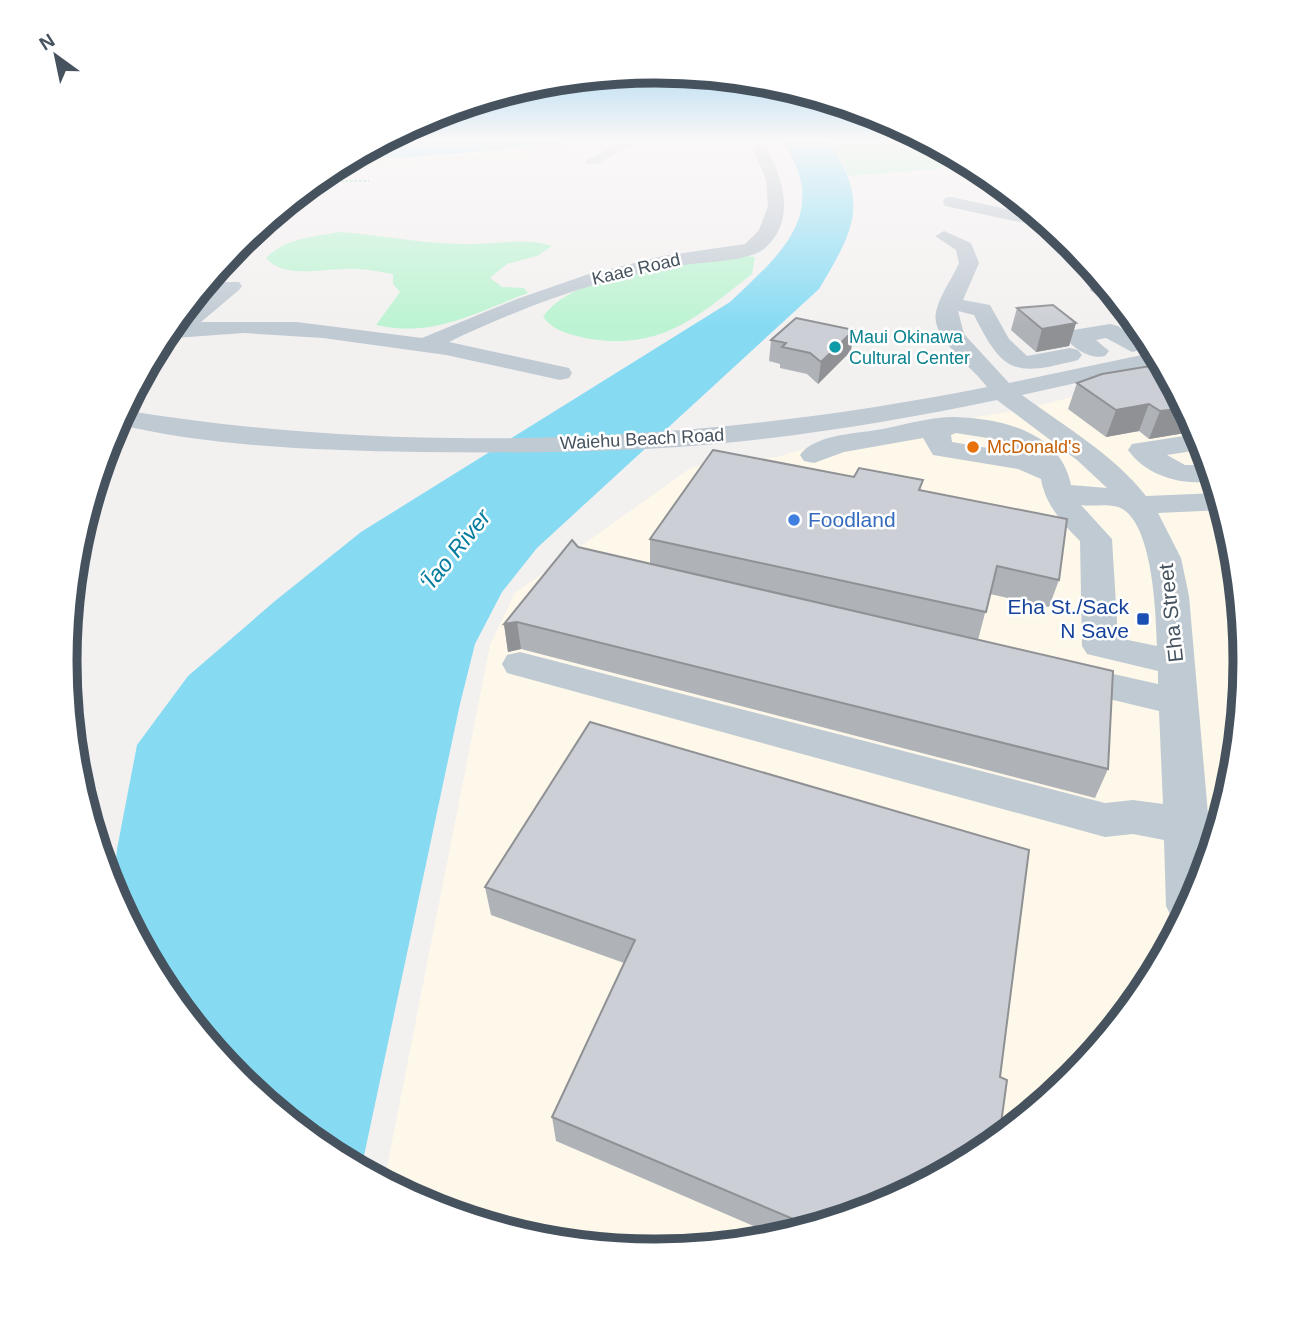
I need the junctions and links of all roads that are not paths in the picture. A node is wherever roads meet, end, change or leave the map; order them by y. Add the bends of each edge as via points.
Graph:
1 (778, 203) edge
2 (954, 203) edge
3 (1027, 219) edge
4 (944, 236) dead end
5 (232, 286) dead end
6 (949, 303) junction
7 (190, 317) edge
8 (180, 331) edge
9 (425, 345) junction
10 (1142, 350) edge
11 (1149, 360) edge
12 (560, 373) dead end
13 (1002, 392) junction
14 (131, 419) edge
15 (1190, 443) edge
16 (814, 455) dead end
17 (1202, 474) edge
18 (1061, 493) junction
19 (1210, 502) edge
20 (1138, 505) junction
21 (1176, 663) junction
22 (520, 664) dead end
23 (1034, 669) edge
24 (1179, 702) junction
25 (1186, 826) junction
26 (1189, 882) edge

1 - 9 street, Kaae Road via 757,246 593,278 454,329
2 - 3 street
4 - 6 street via 964,247 969,263
5 - 7 street
6 - 10 street via 982,310 1003,347 1027,363 1132,345
6 - 13 street, Eha Street via 950,331 993,376
8 - 9 street via 290,326
9 - 12 street
11 - 13 street, Waiehu Beach Road
13 - 14 street, Waiehu Beach Road via 775,430 601,444 320,442 232,435
13 - 20 street, Eha Street via 1107,470
15 - 17 street via 1142,450 1168,469 1187,476
16 - 18 street via 837,446 954,425 938,431 936,441 943,449 1025,462
18 - 20 street via 1129,511
18 - 21 street via 1096,539 1100,646
19 - 20 street
20 - 21 street, Eha Street via 1162,545 1169,569
21 - 24 street, Eha Street
22 - 25 street via 1105,820 1133,817
23 - 24 street
24 - 25 street, Eha Street
25 - 26 street, Eha Street

